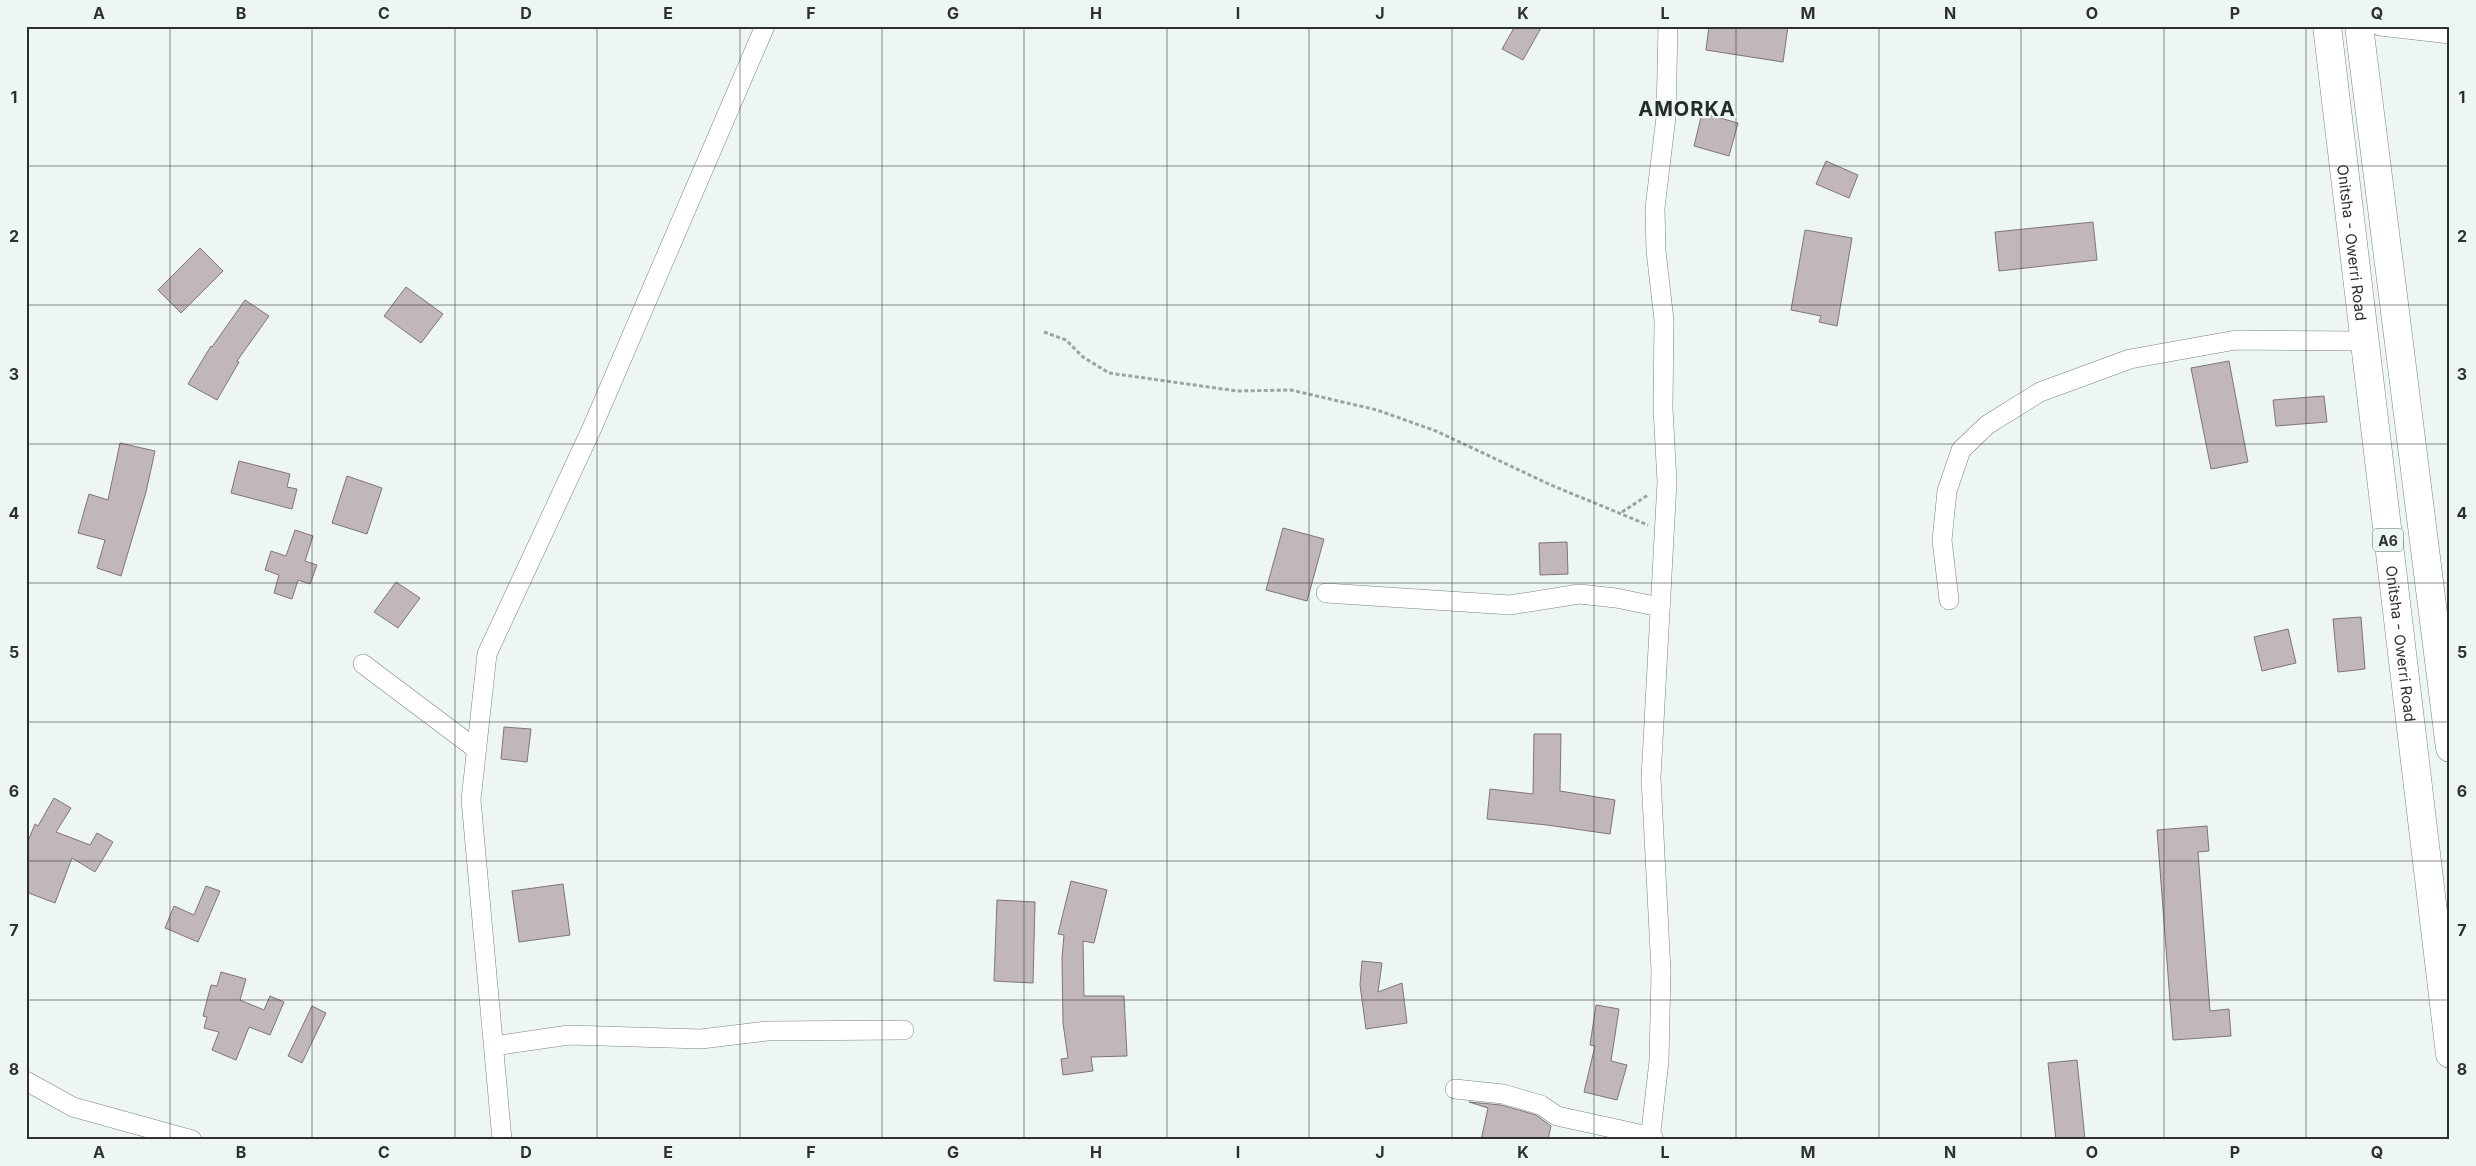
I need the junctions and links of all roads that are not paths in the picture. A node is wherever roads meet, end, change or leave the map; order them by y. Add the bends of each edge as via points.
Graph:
1 (765, 26) edge
2 (1668, 26) edge
3 (2327, 26) edge
4 (2359, 26) edge
5 (2380, 26) edge
6 (2450, 34) edge
7 (2363, 341) junction
8 (1326, 593) dead end
9 (1948, 600) dead end
10 (1660, 607) junction
11 (363, 664) dead end
12 (2450, 748) edge
13 (476, 749) junction
14 (904, 1030) dead end
15 (494, 1046) junction
16 (2450, 1054) edge
17 (26, 1081) edge
18 (1455, 1088) dead end
19 (1651, 1138) edge
20 (192, 1140) edge
21 (502, 1140) edge

1 - 13 street via 592,428 487,654
2 - 10 street via 1666,117 1656,208 1656,251 1664,320 1663,408 1667,482
3 - 7 highway, Onitsha - Owerri Road / A6
4 - 12 highway, A6
5 - 6 street
7 - 9 street via 2236,340 2130,358 2040,392 1987,425 1961,450 1947,491 1942,540
7 - 16 highway, Onitsha - Owerri Road / A6
8 - 10 street via 1510,605 1579,594
10 - 19 street via 1650,778 1661,971 1659,1061
11 - 13 street
13 - 15 street via 471,800
14 - 15 street via 767,1030 701,1039 569,1035
15 - 21 street
17 - 20 street via 73,1107
18 - 19 street via 1503,1094 1541,1105 1557,1116

